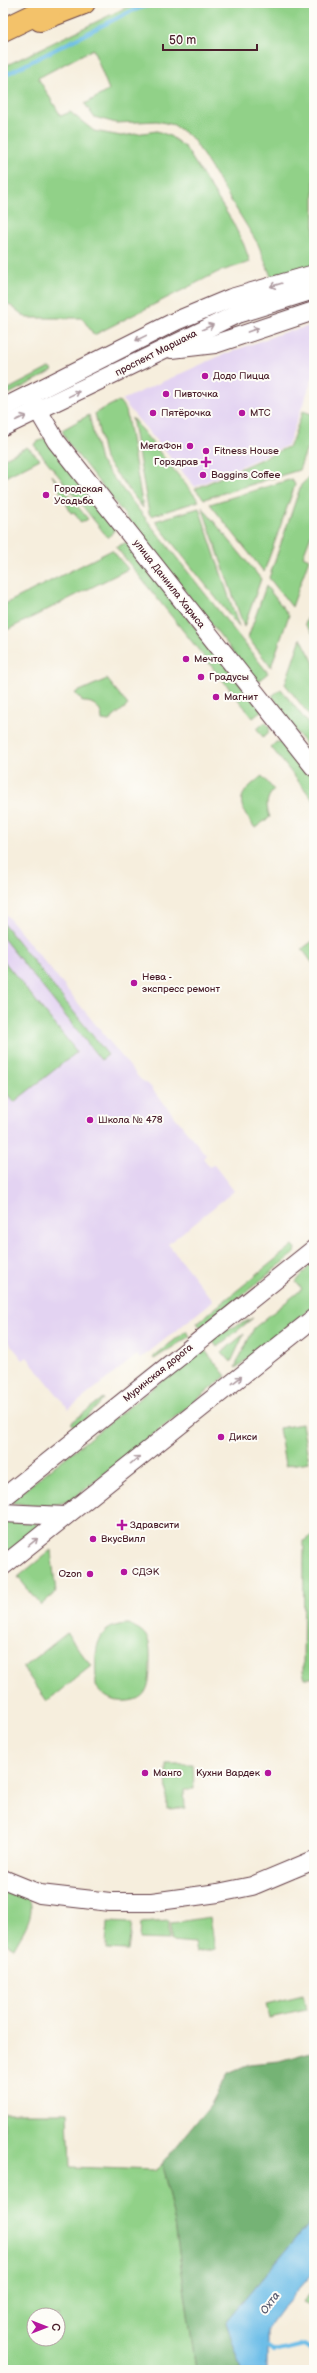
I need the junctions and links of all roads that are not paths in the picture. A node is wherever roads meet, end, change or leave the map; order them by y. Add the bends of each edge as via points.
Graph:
1 (59, 3) edge
2 (84, 3) edge
3 (3, 30) edge
4 (3, 34) edge
5 (314, 274) edge
6 (314, 290) edge
7 (314, 311) edge
8 (161, 350) junction
9 (34, 403) junction
10 (3, 408) edge
11 (3, 427) edge
12 (314, 767) edge
13 (314, 1249) edge
14 (314, 1318) edge
15 (3, 1498) edge
16 (3, 1514) edge
17 (65, 1516) junction
18 (3, 1566) edge
19 (314, 1860) edge
20 (3, 1879) edge

1 - 3 main road
2 - 4 main road
5 -> 9 street, проспект Маршака via 231,298 176,321 62,377
8 -> 6 street, проспект Маршака via 237,314
8 -> 7 street via 215,344
9 -> 8 street, проспект Маршака
9 - 10 street, проспект Маршака
11 -> 9 street, проспект Маршака
9 - 12 street, улица Даниила Хармса via 56,442
13 - 15 street, Муринская дорога
17 -> 14 street
16 - 17 street
18 -> 17 street
19 - 20 street via 252,1886 152,1902 110,1902 40,1894

